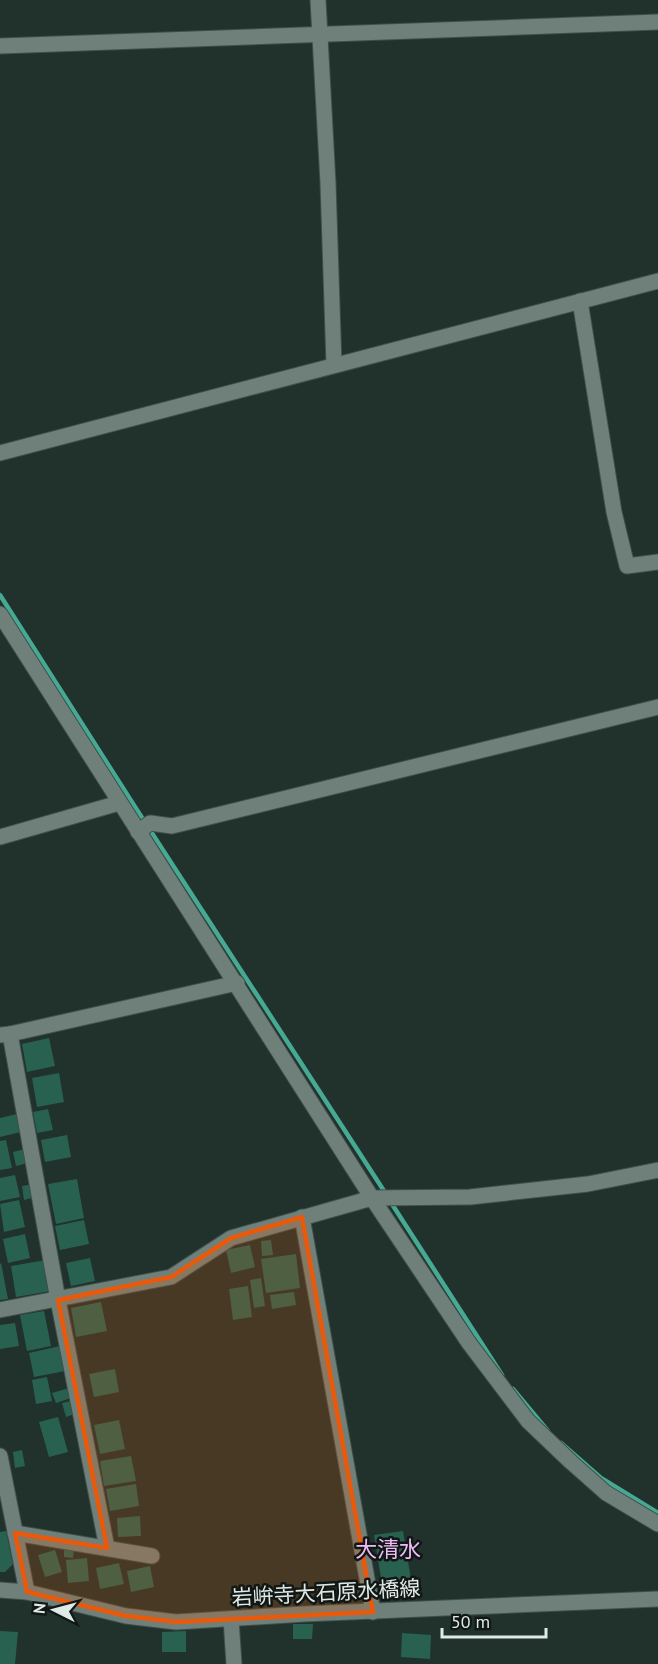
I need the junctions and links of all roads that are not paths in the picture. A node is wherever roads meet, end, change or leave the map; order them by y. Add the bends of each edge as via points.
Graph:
1 (318, 0) edge
2 (658, 22) edge
3 (320, 36) junction
4 (0, 46) edge
5 (658, 281) edge
6 (580, 301) junction
7 (334, 365) junction
8 (0, 453) edge
9 (658, 562) edge
10 (0, 614) edge
11 (658, 706) edge
12 (119, 803) junction
13 (138, 832) junction
14 (0, 837) edge
15 (237, 984) junction
16 (5, 1034) edge
17 (658, 1170) edge
18 (372, 1198) junction
19 (302, 1218) junction
20 (58, 1300) junction
21 (0, 1310) edge
22 (0, 1456) edge
23 (658, 1524) edge
24 (9, 1527) edge
25 (107, 1548) junction
26 (152, 1556) dead end
27 (0, 1590) edge
28 (27, 1592) junction
29 (658, 1599) edge
30 (373, 1612) junction
31 (231, 1619) junction
32 (234, 1664) edge

1 - 3 street
2 - 3 street
3 - 4 street
3 - 7 street
5 - 6 street
6 - 7 street
6 - 9 street via 614,512 627,566
7 - 8 street
10 - 12 street
11 - 13 street via 172,826 150,823
12 - 13 street
12 - 14 street
13 - 15 street
15 - 16 street
15 - 18 street
16 - 20 street
17 - 18 street via 588,1184 470,1197
18 - 19 street
18 - 23 street via 469,1343 528,1421 606,1493
19 - 20 street via 231,1238 171,1277
19 - 30 street
20 - 21 street
20 - 25 street
22 - 24 street
24 - 25 street
24 - 28 street
25 - 26 street
27 - 28 street, 岩峅寺大石原水橋線
28 - 31 street, 岩峅寺大石原水橋線 via 126,1616 176,1622
29 - 30 street, 岩峅寺大石原水橋線
30 - 31 street, 岩峅寺大石原水橋線
31 - 32 street

